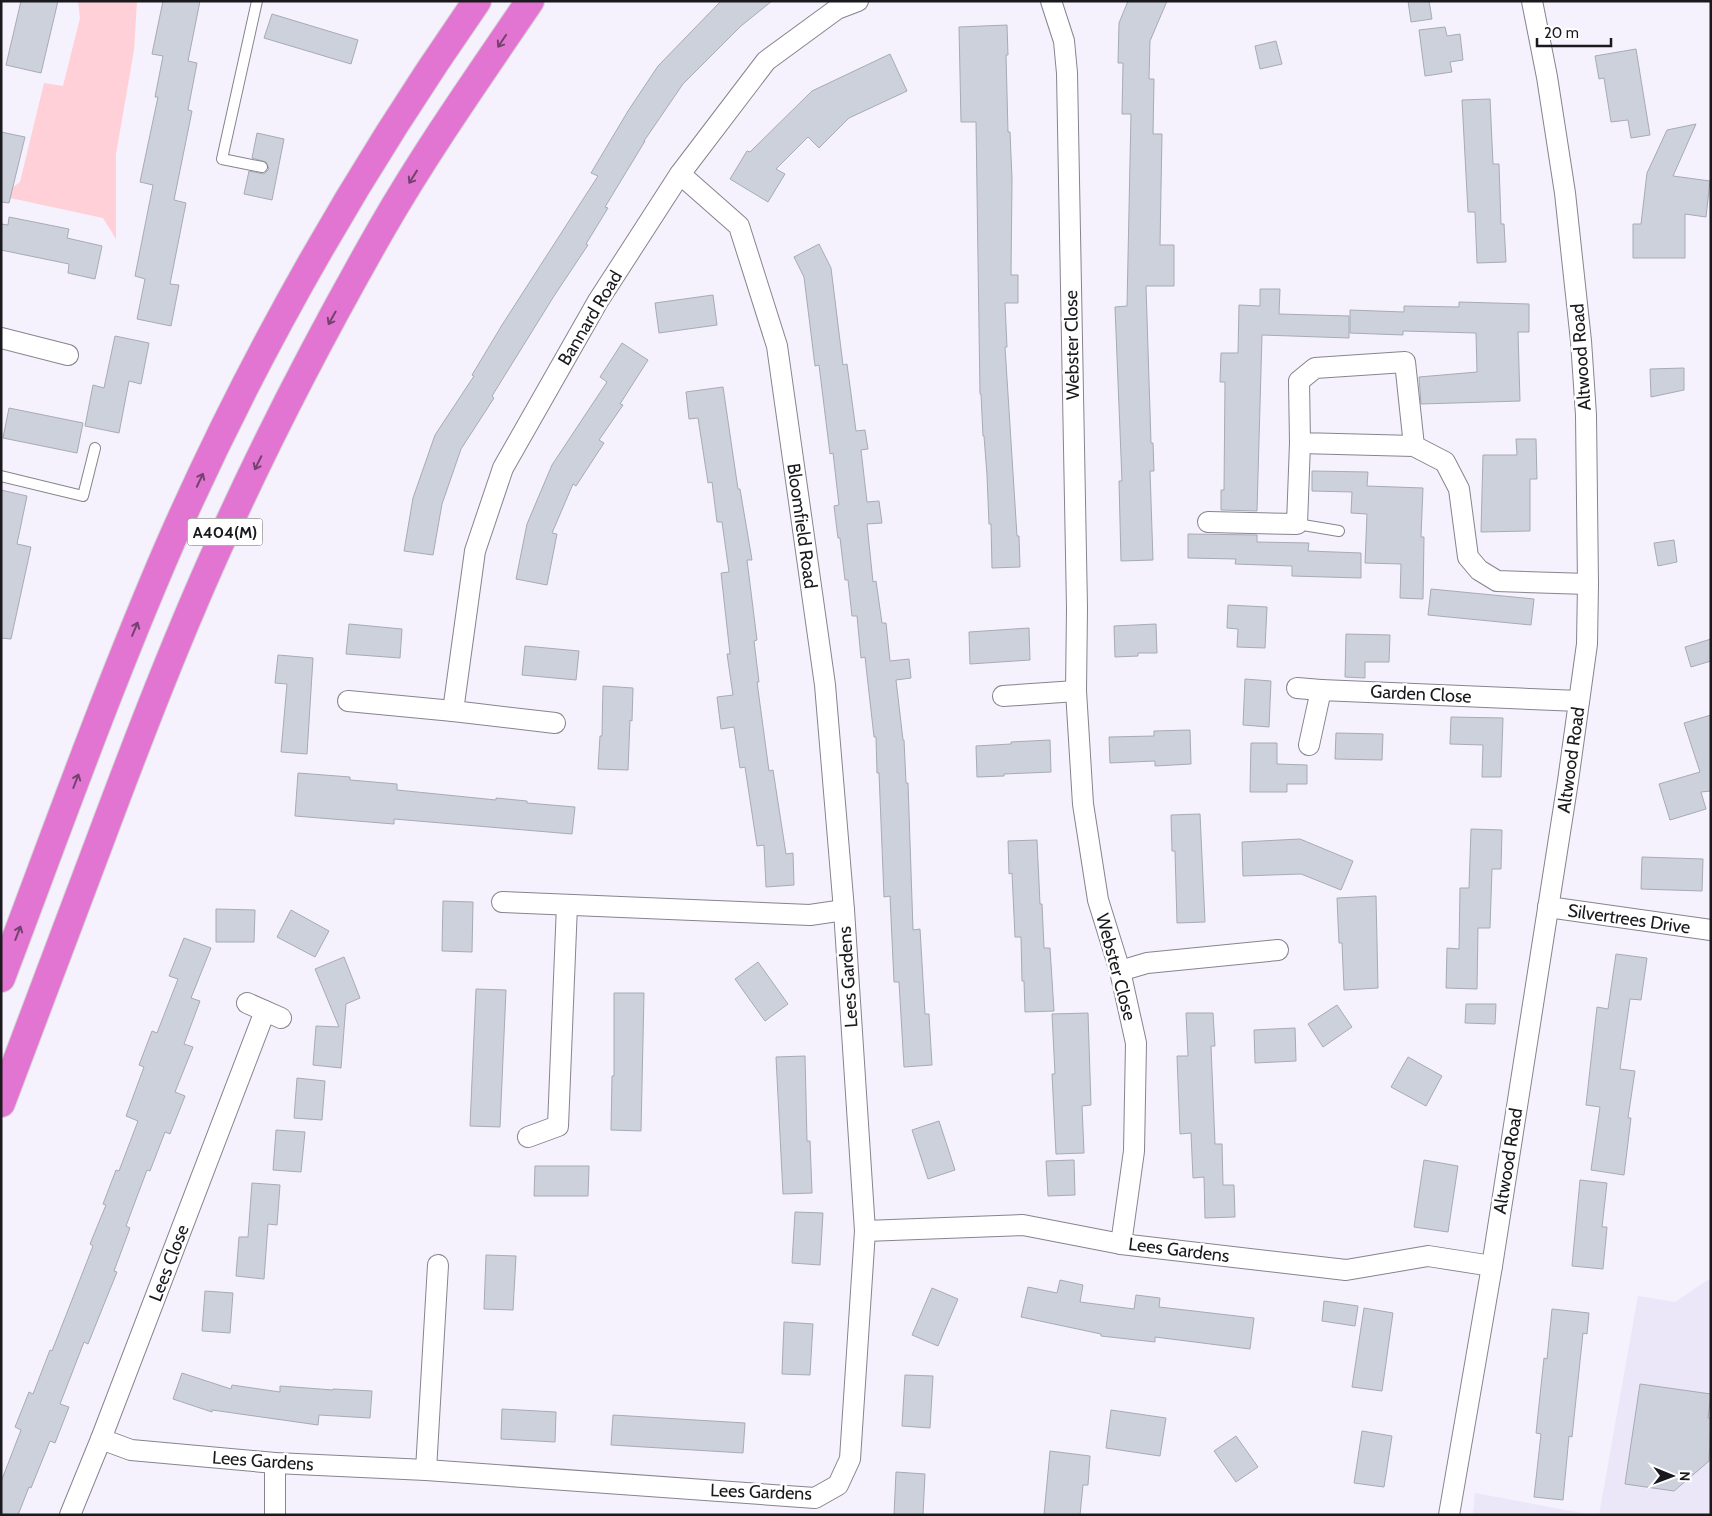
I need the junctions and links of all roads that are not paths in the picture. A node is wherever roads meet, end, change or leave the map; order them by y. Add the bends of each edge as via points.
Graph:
1 (257, 1) edge
2 (477, 1) edge
3 (530, 1) edge
4 (858, 1) edge
5 (1051, 1) edge
6 (1532, 1) edge
7 (262, 167) dead end
8 (680, 174) junction
9 (1, 338) edge
10 (68, 356) dead end
11 (1300, 443) junction
12 (1414, 446) junction
13 (95, 448) dead end
14 (1, 476) edge
15 (1208, 522) dead end
16 (1296, 524) junction
17 (1339, 531) dead end
18 (1588, 584) junction
19 (1297, 688) dead end
20 (1320, 690) junction
21 (1076, 691) junction
22 (1003, 696) dead end
23 (348, 701) dead end
24 (1579, 702) junction
25 (452, 711) junction
26 (555, 723) dead end
27 (1309, 745) dead end
28 (502, 902) dead end
29 (567, 904) junction
30 (1548, 907) junction
31 (844, 910) junction
32 (1711, 930) edge
33 (1278, 950) dead end
34 (1120, 971) junction
35 (1, 978) edge
36 (264, 1011) dead end
37 (1, 1103) edge
38 (528, 1138) dead end
39 (865, 1231) junction
40 (1121, 1244) junction
41 (438, 1266) dead end
42 (1492, 1266) junction
43 (101, 1439) junction
44 (275, 1463) junction
45 (426, 1470) junction
46 (70, 1515) edge
47 (275, 1515) edge
48 (1448, 1515) edge

1 - 7 lane via 222,159
35 -> 2 highway, A404(M) via 120,663 222,433 280,318 352,192
3 -> 37 highway, A404(M) via 454,111 383,226 309,362 226,530 130,760
4 - 8 street, Bannard Road via 837,9 766,61
5 - 21 street, Webster Close via 1064,41 1067,73
6 - 18 street, Altwood Road via 1565,193 1582,341
8 - 25 street, Bannard Road via 598,301 503,468 475,551
8 - 31 street, Bloomfield Road via 740,226 777,346 825,685
9 - 10 street
11 - 12 street
11 - 12 street via 1300,381 1315,368 1405,362
11 - 16 street
12 - 18 street via 1445,462 1452,475 1459,489 1468,557 1479,570 1497,581
13 - 14 lane via 83,496
15 - 16 street
16 - 17 lane
18 - 24 street, Altwood Road via 1586,644
19 - 20 street, Garden Close
20 - 24 street, Garden Close
20 - 27 street
21 - 22 street
21 - 34 street, Webster Close via 1083,804 1098,900
23 - 25 street
24 - 30 street, Altwood Road
25 - 26 street
28 - 29 street, Lees Gardens
29 - 31 street, Lees Gardens via 810,916
29 - 38 street via 558,1126
30 - 32 street, Silvertrees Drive
30 - 42 street, Altwood Road
31 - 39 street, Lees Gardens
33 - 34 street via 1147,963
34 - 40 street, Webster Close via 1136,1043 1134,1151
36 - 43 street, Lees Close
39 - 40 street, Lees Gardens via 1023,1225
39 - 45 street, Lees Gardens via 850,1459 838,1485 823,1494 815,1498
40 - 42 street, Lees Gardens via 1346,1270 1428,1256
41 - 45 street
42 - 48 street, Altwood Road
43 - 44 street, Lees Gardens via 131,1450
43 - 46 street, Lees Close
44 - 45 street, Lees Gardens
44 - 47 street

